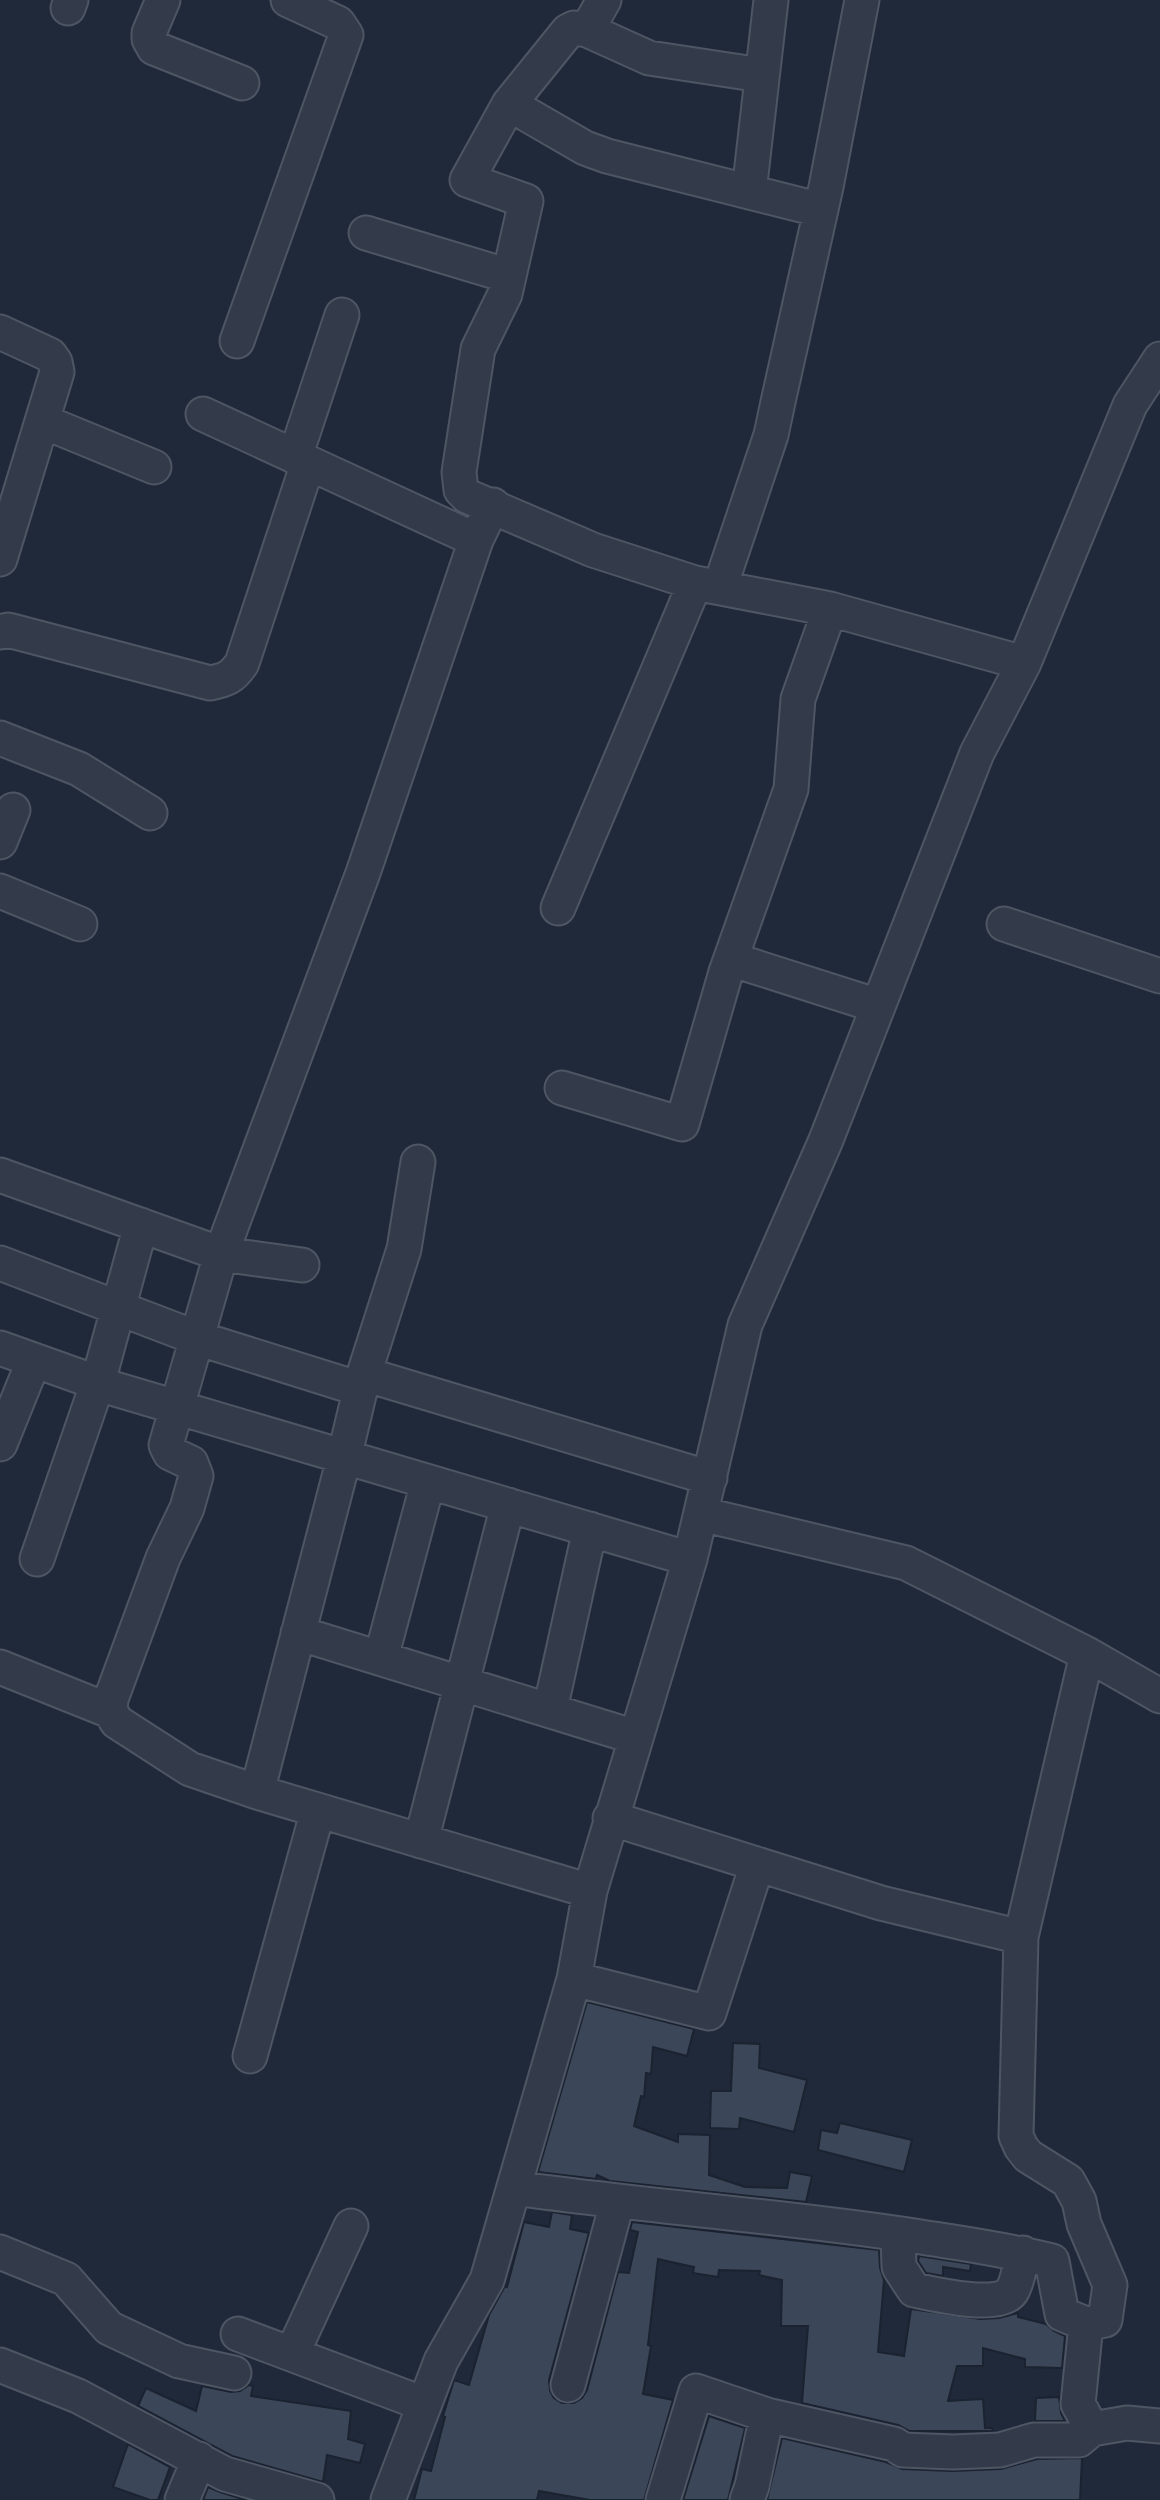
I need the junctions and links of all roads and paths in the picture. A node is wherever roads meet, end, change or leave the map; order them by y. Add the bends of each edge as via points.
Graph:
1 (163, 0) edge
2 (288, 0) edge
3 (604, 0) edge
4 (771, 0) edge
5 (862, 0) edge
6 (587, 30) junction
7 (761, 75) junction
8 (242, 83) dead end
9 (509, 104) junction
10 (749, 192) junction
11 (821, 210) junction
12 (366, 233) dead end
13 (509, 276) junction
14 (342, 315) dead end
15 (0, 332) edge
16 (237, 341) dead end
17 (1160, 359) edge
18 (203, 414) dead end
19 (42, 421) junction
20 (301, 460) junction
21 (154, 467) dead end
22 (493, 505) junction
23 (6, 521) edge
24 (476, 540) junction
25 (0, 559) edge
26 (707, 585) junction
27 (830, 609) junction
28 (0, 632) edge
29 (1024, 663) junction
30 (0, 738) edge
31 (13, 810) dead end
32 (150, 813) dead end
33 (0, 842) edge
34 (0, 891) edge
35 (558, 908) dead end
36 (80, 924) dead end
37 (1004, 924) dead end
38 (726, 972) junction
39 (1160, 975) edge
40 (878, 1006) junction
41 (562, 1088) dead end
42 (418, 1162) dead end
43 (0, 1175) edge
44 (141, 1225) junction
45 (221, 1254) junction
46 (0, 1263) edge
47 (302, 1265) dead end
48 (119, 1307) junction
49 (197, 1338) junction
50 (0, 1348) edge
51 (34, 1360) junction
52 (362, 1381) junction
53 (97, 1382) junction
54 (177, 1407) junction
55 (0, 1444) edge
56 (344, 1458) junction
57 (710, 1478) junction
58 (428, 1482) junction
59 (508, 1505) junction
60 (701, 1514) junction
61 (590, 1530) junction
62 (37, 1559) dead end
63 (690, 1559) junction
64 (298, 1633) junction
65 (1087, 1654) junction
66 (381, 1658) junction
67 (0, 1667) edge
68 (462, 1682) junction
69 (1160, 1696) edge
70 (550, 1710) junction
71 (110, 1711) junction
72 (635, 1737) junction
73 (257, 1792) junction
74 (318, 1810) junction
75 (610, 1818) junction
76 (421, 1841) junction
77 (757, 1866) junction
78 (590, 1891) junction
79 (1021, 1937) junction
80 (575, 1979) junction
81 (250, 2056) dead end
82 (514, 2188) junction
83 (617, 2203) junction
84 (351, 2226) dead end
85 (898, 2234) junction
86 (0, 2252) edge
87 (1023, 2253) junction
88 (1086, 2325) junction
89 (237, 2334) dead end
90 (292, 2354) junction
91 (0, 2365) edge
92 (234, 2373) dead end
93 (568, 2385) dead end
94 (424, 2404) junction
95 (767, 2415) junction
96 (1160, 2426) edge
97 (1092, 2429) junction
98 (199, 2459) junction
99 (182, 2500) edge
100 (317, 2500) edge
101 (388, 2500) edge
102 (663, 2500) edge
103 (747, 2500) edge

1 - 8 street via 149,33 150,44
2 - 16 street via 338,23 346,36
3 - 6 street
4 - 7 street
5 - 11 street
6 - 7 street via 649,58
6 - 9 street via 568,32
7 - 10 street
9 - 10 street via 585,148
9 - 13 street via 467,180 526,201
10 - 11 street
11 - 26 street via 771,435
12 - 13 street
13 - 22 street via 500,307 478,349 459,471 461,490 467,496
14 - 20 street
15 - 19 street via 43,351 55,362 57,372
17 - 29 street via 1130,405
18 - 20 street
19 - 21 street
19 - 23 street
20 - 24 street
20 - 28 street via 242,663 226,680 210,683 8,630
22 - 24 street
22 - 26 street via 593,550
23 - 25 street
24 - 45 street via 363,873
26 - 27 street
26 - 35 street
27 - 29 street
27 - 38 street via 798,699 791,789
29 - 40 street via 977,753
30 - 32 street via 79,769
31 - 33 street
34 - 36 street
37 - 39 street
38 - 40 street via 729,966 743,963
38 - 41 street via 682,1124
40 - 57 street via 826,1140 745,1325
42 - 52 street via 404,1249
43 - 44 street
44 - 45 street
44 - 48 street
45 - 47 street
45 - 49 street
46 - 48 street
48 - 49 street
48 - 53 street
49 - 52 street
49 - 54 street
50 - 51 street
51 - 53 street
51 - 55 street
52 - 56 street
52 - 57 street
53 - 54 street
53 - 62 street
54 - 56 street
54 - 71 street via 166,1445 170,1453 191,1463 196,1476
56 - 58 street
56 - 64 street
57 - 60 street
58 - 59 street
58 - 66 street
59 - 61 street
59 - 68 street
60 - 63 street
60 - 65 street via 906,1563
61 - 63 street
61 - 70 street
63 - 72 street
64 - 66 street
64 - 73 street
65 - 69 street
65 - 79 street
66 - 68 street
67 - 71 street
68 - 70 street
68 - 76 street
70 - 72 street
71 - 73 street via 117,1722 190,1769
72 - 75 street
73 - 74 street
74 - 76 street
74 - 81 street
75 - 77 street
75 - 78 street
76 - 78 street
77 - 79 street via 881,1903
77 - 80 street via 709,2013
78 - 80 street
79 - 88 street via 1016,2136 1028,2157 1068,2181 1079,2201 1110,2285 1105,2320
80 - 82 street
82 - 83 street
82 - 94 street via 487,2280 441,2361
83 - 85 street via 735,2212
83 - 93 street
84 - 90 street
85 - 87 street
85 - 87 street via 899,2267 914,2290 947,2297 1006,2298
86 - 92 street via 66,2279 109,2328 179,2361
87 - 88 street via 1052,2261 1062,2314
88 - 97 street via 1078,2404
89 - 90 street
90 - 94 street
91 - 98 street via 78,2396
94 - 101 street
95 - 97 street via 894,2444 903,2450 1000,2450 1034,2440 1079,2440
95 - 102 street via 696,2391
95 - 103 street
96 - 97 street via 1128,2423
98 - 99 street
98 - 100 street via 225,2474

